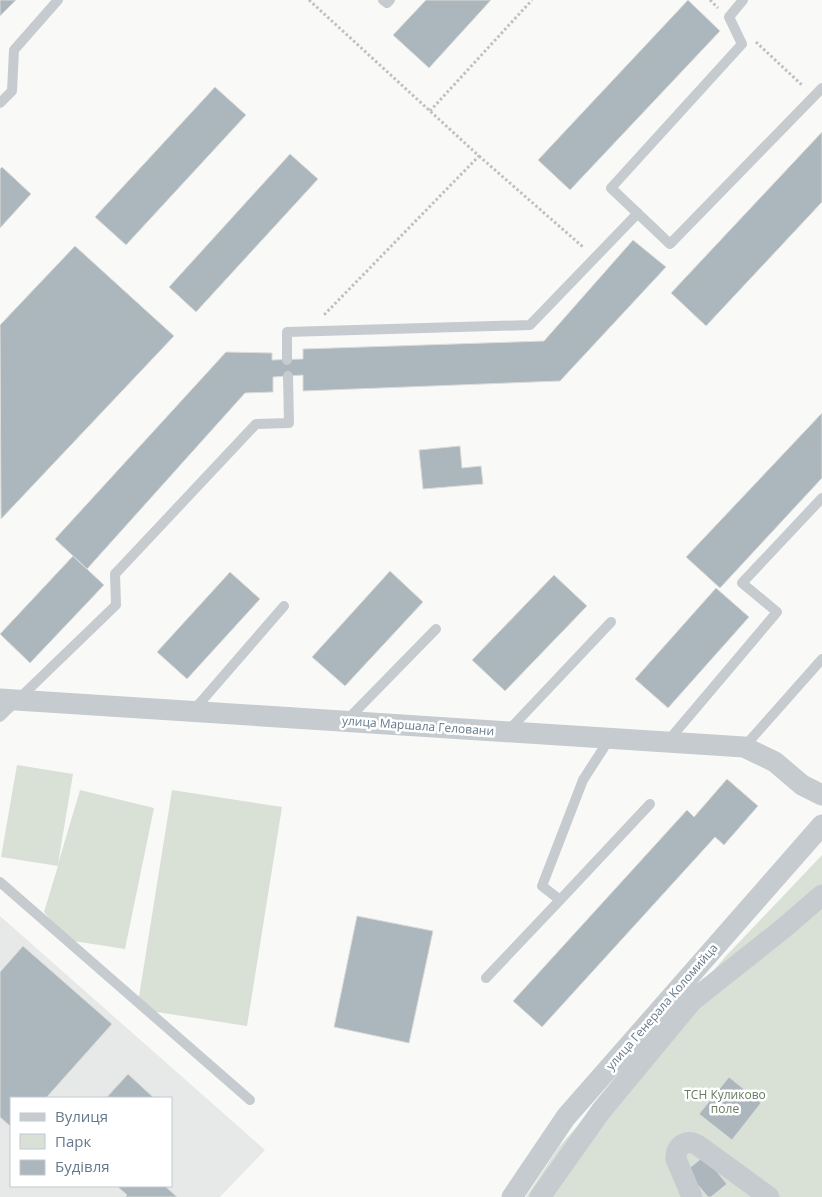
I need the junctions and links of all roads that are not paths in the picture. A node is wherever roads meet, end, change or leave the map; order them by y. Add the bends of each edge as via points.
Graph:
1 (58, 0) edge
2 (383, 0) edge
3 (390, 0) edge
4 (743, 0) edge
5 (822, 88) edge
6 (0, 103) edge
7 (638, 213) junction
8 (287, 360) dead end
9 (288, 376) dead end
10 (822, 498) edge
11 (284, 606) dead end
12 (610, 622) dead end
13 (436, 629) dead end
14 (822, 659) edge
15 (8, 700) edge
16 (192, 711) junction
17 (0, 717) edge
18 (346, 721) junction
19 (507, 732) junction
20 (610, 738) junction
21 (667, 742) junction
22 (744, 747) junction
23 (822, 796) edge
24 (650, 804) dead end
25 (822, 824) edge
26 (0, 882) edge
27 (822, 895) edge
28 (560, 900) junction
29 (486, 978) dead end
30 (250, 1100) dead end
31 (512, 1197) edge
32 (540, 1197) edge
33 (692, 1197) edge
34 (769, 1197) edge

1 - 6 lane via 14,50 12,91
2 - 3 lane via 387,3
4 - 7 lane via 729,17 742,44 611,188
5 - 7 lane via 670,244
7 - 8 lane via 530,325 287,332
9 - 15 lane via 289,423 256,424 115,574 116,605
10 - 21 lane via 742,583 777,612
11 - 16 lane
12 - 19 lane
13 - 18 lane
14 - 22 lane
15 - 16 street, улица Маршала Геловани
15 - 17 lane
16 - 18 street, улица Маршала Геловани
18 - 19 street, улица Маршала Геловани
19 - 20 street, улица Маршала Геловани
20 - 21 street, улица Маршала Геловани
20 - 28 lane via 583,780 542,886
21 - 22 street, улица Маршала Геловани
22 - 23 street, улица Маршала Геловани via 775,762
24 - 28 lane
25 - 31 street, улица Генерала Коломийца via 566,1118
26 - 30 lane
27 - 32 street via 692,1001 601,1111
28 - 29 lane
33 - 34 street via 676,1159 680,1147 687,1142 695,1143

